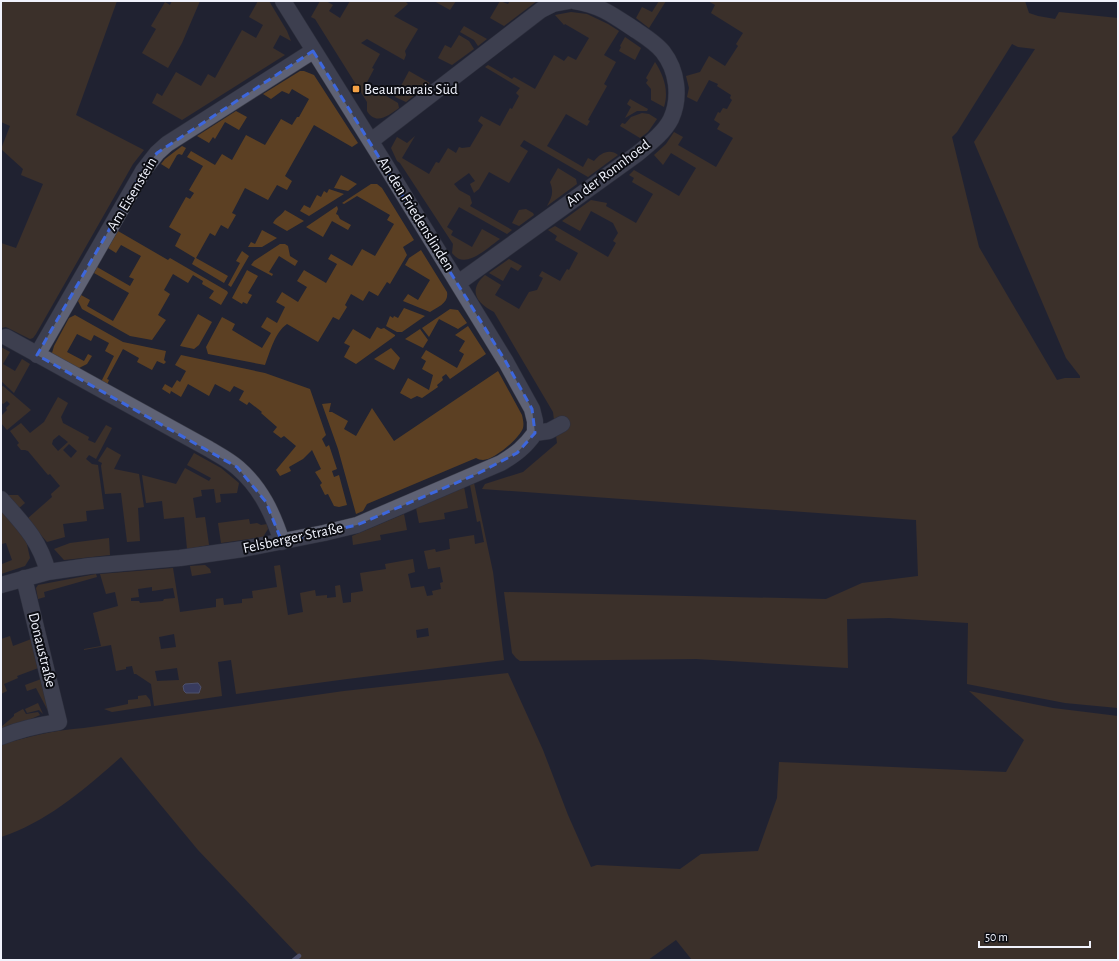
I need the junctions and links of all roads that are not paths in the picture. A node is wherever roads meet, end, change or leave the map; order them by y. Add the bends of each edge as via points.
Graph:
1 (283, 1) edge
2 (569, 1) edge
3 (574, 1) edge
4 (313, 51) junction
5 (370, 141) junction
6 (458, 283) junction
7 (6, 337) dead end
8 (37, 355) junction
9 (562, 424) dead end
10 (535, 433) junction
11 (1, 499) edge
12 (282, 542) junction
13 (48, 572) junction
14 (24, 578) junction
15 (1, 585) edge
16 (1, 738) edge

1 - 4 street, An den Friedenslinden
2 - 5 street via 553,4 541,10
3 - 6 street, An der Ronnhoed via 589,3 610,13 662,51 673,69 677,87 676,103 670,119 656,137 637,154
4 - 5 street, An den Friedenslinden
4 - 8 street, Am Eisenstein via 167,144 157,153
5 - 6 street, An den Friedenslinden
6 - 10 street, An den Friedenslinden via 532,409
7 - 8 street
8 - 12 street via 237,467 253,483 266,502
9 - 10 street via 549,431
10 - 12 street, Felsberger Straße via 528,444 517,453 471,477 357,524 324,534
11 - 13 street via 29,530 44,558
12 - 13 street, Felsberger Straße via 180,558
13 - 14 street, Felsberger Straße
14 - 15 street, Felsberger Straße
14 - 16 street, Donaustraße via 59,722 18,730

